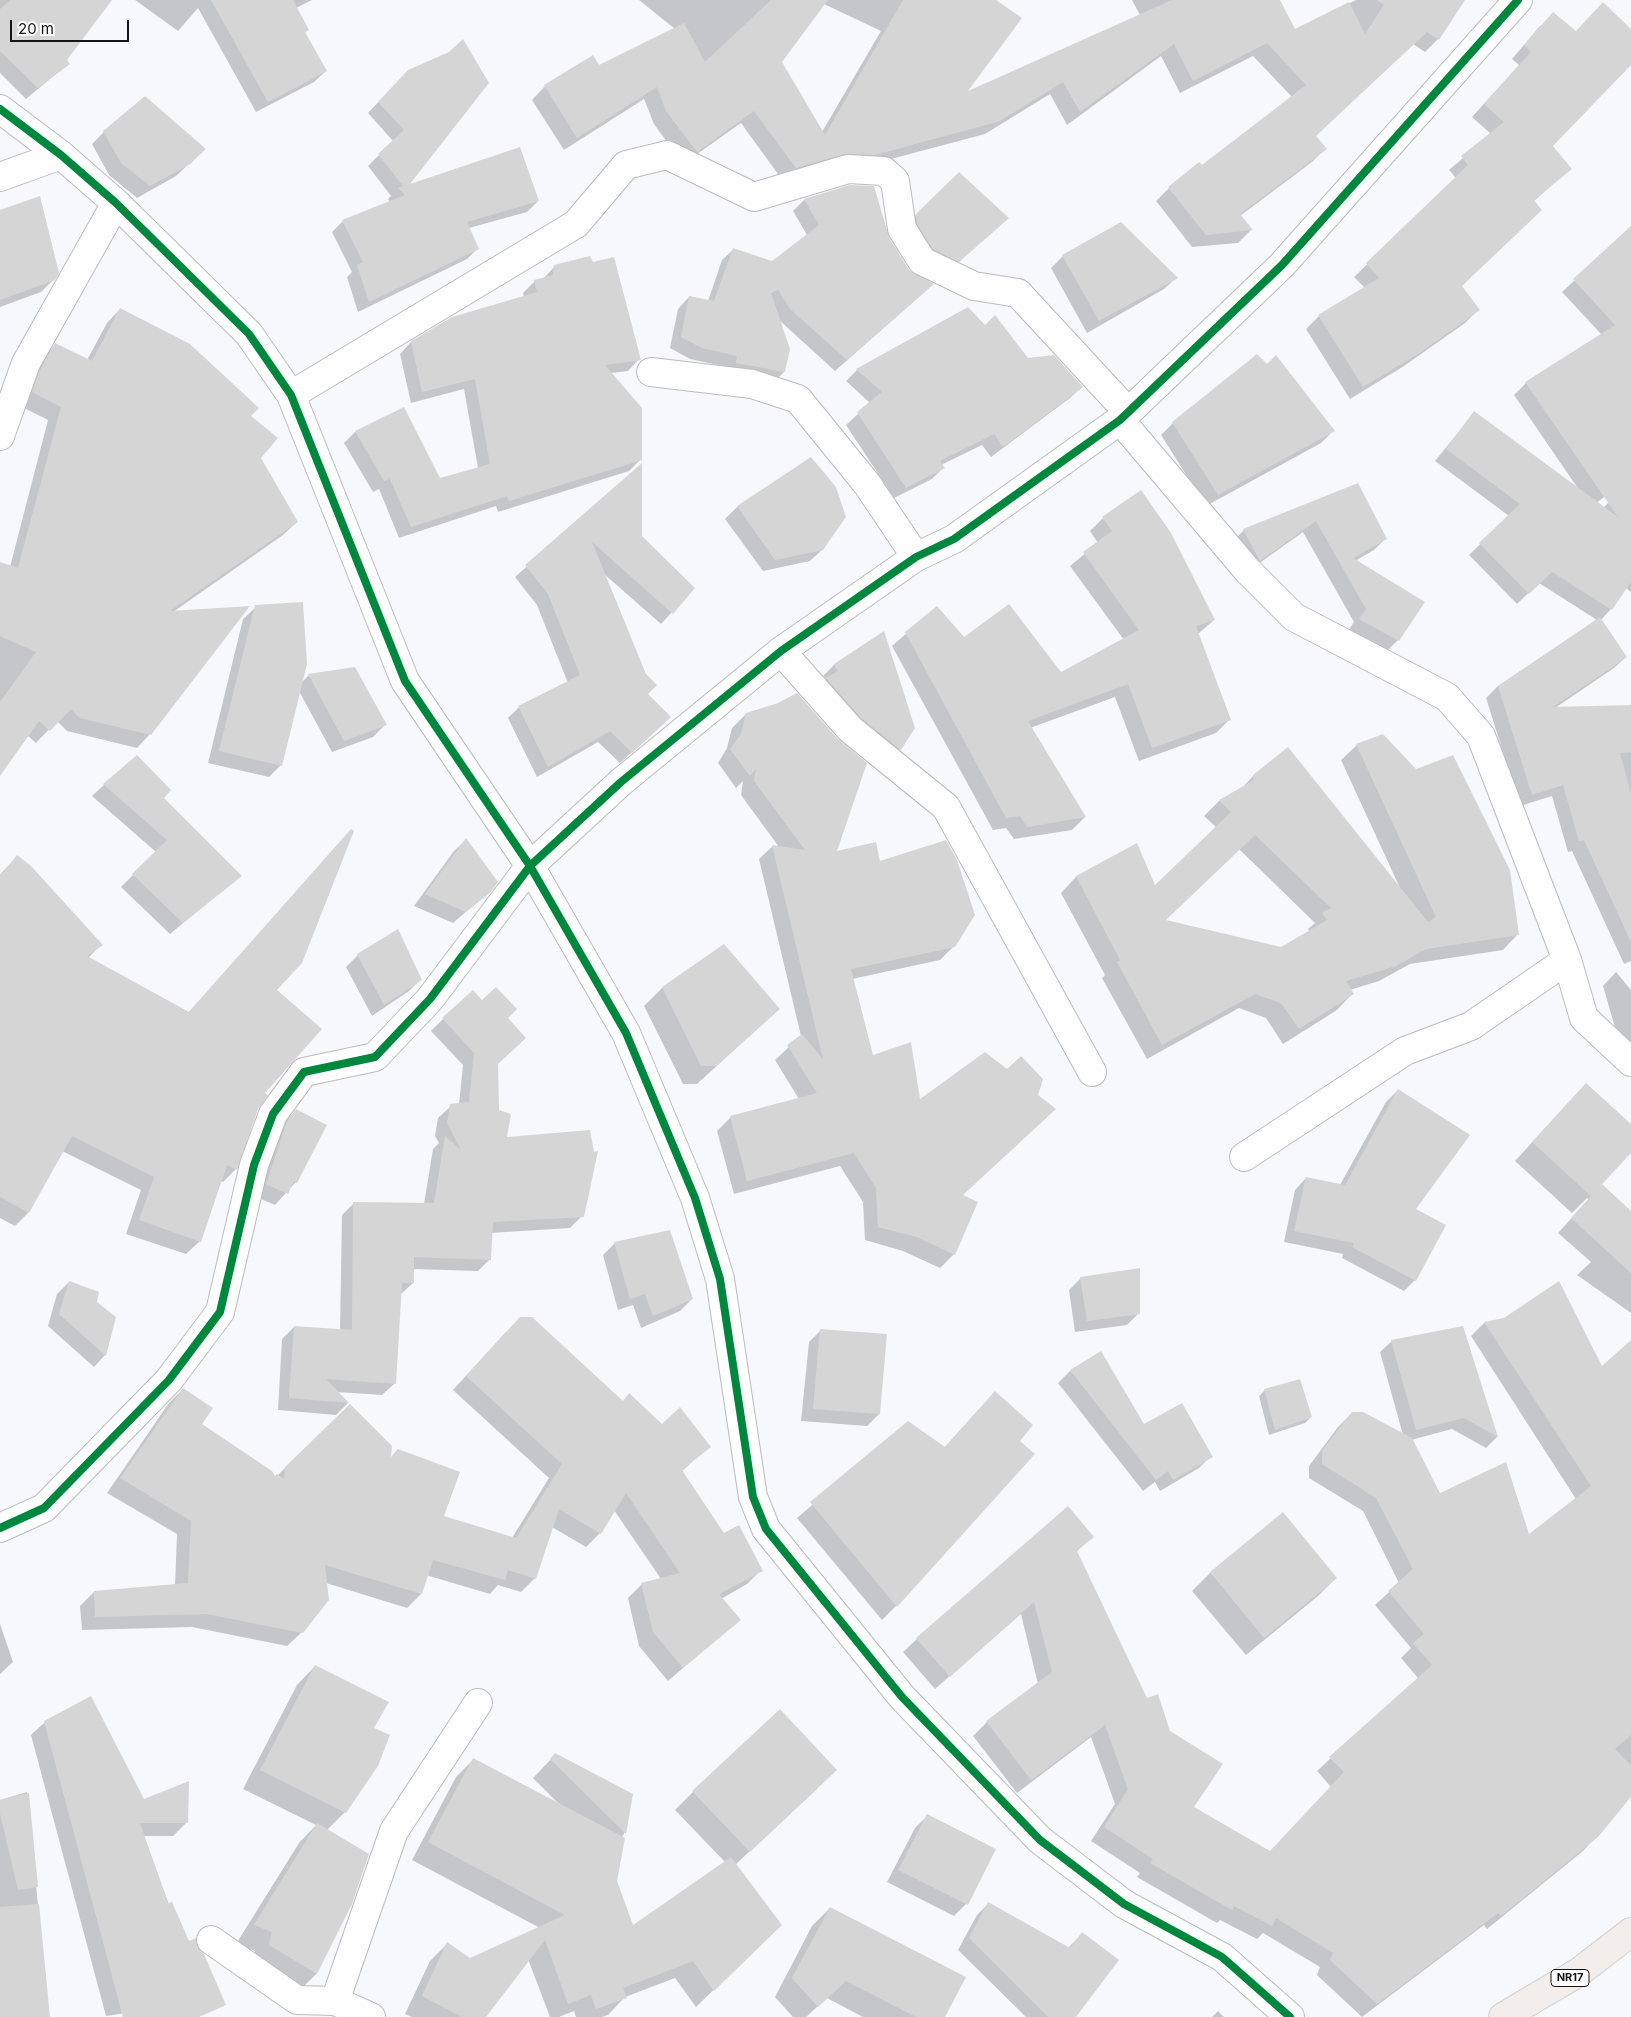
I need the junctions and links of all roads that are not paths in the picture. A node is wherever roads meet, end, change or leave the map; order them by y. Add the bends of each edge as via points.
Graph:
1 (1518, 0) edge
2 (0, 109) edge
3 (61, 155) junction
4 (0, 176) edge
5 (116, 203) junction
6 (651, 372) dead end
7 (291, 395) junction
8 (1124, 416) junction
9 (0, 436) edge
10 (916, 557) junction
11 (782, 651) junction
12 (530, 866) junction
13 (1566, 960) junction
14 (1631, 1062) edge
15 (1092, 1072) dead end
16 (1244, 1157) dead end
17 (0, 1528) edge
18 (478, 1703) dead end
19 (1631, 1932) edge
20 (211, 1940) dead end
21 (335, 2001) junction
22 (371, 2017) edge
23 (1290, 2017) edge
24 (1503, 2017) edge

1 - 8 street via 1282,266
2 - 3 street
3 - 4 street
3 - 5 street
5 - 7 street via 249,334
5 - 9 street via 26,363
6 - 10 street via 752,384 798,399 868,484
7 - 8 street via 576,224 626,165 667,155 754,197 848,169 884,171 895,181 902,229 922,261 974,286 1018,293
7 - 12 street via 405,681
8 - 10 street via 954,539
8 - 13 street via 1248,571 1294,617 1447,698 1481,736
10 - 11 street
11 - 12 street via 622,782
11 - 15 street via 850,729 946,807
12 - 17 street via 430,999 375,1057 304,1072 273,1114 254,1165 220,1312 169,1380 44,1508
12 - 23 street via 626,1033 695,1198 720,1279 753,1497 766,1529 902,1697 1040,1840 1124,1904 1222,1957
13 - 14 street via 1584,1018
13 - 16 street via 1471,1026 1405,1051
18 - 21 street via 394,1831
19 - 24 main road, NR17 via 1579,1972
20 - 21 street via 297,2000
21 - 22 street

